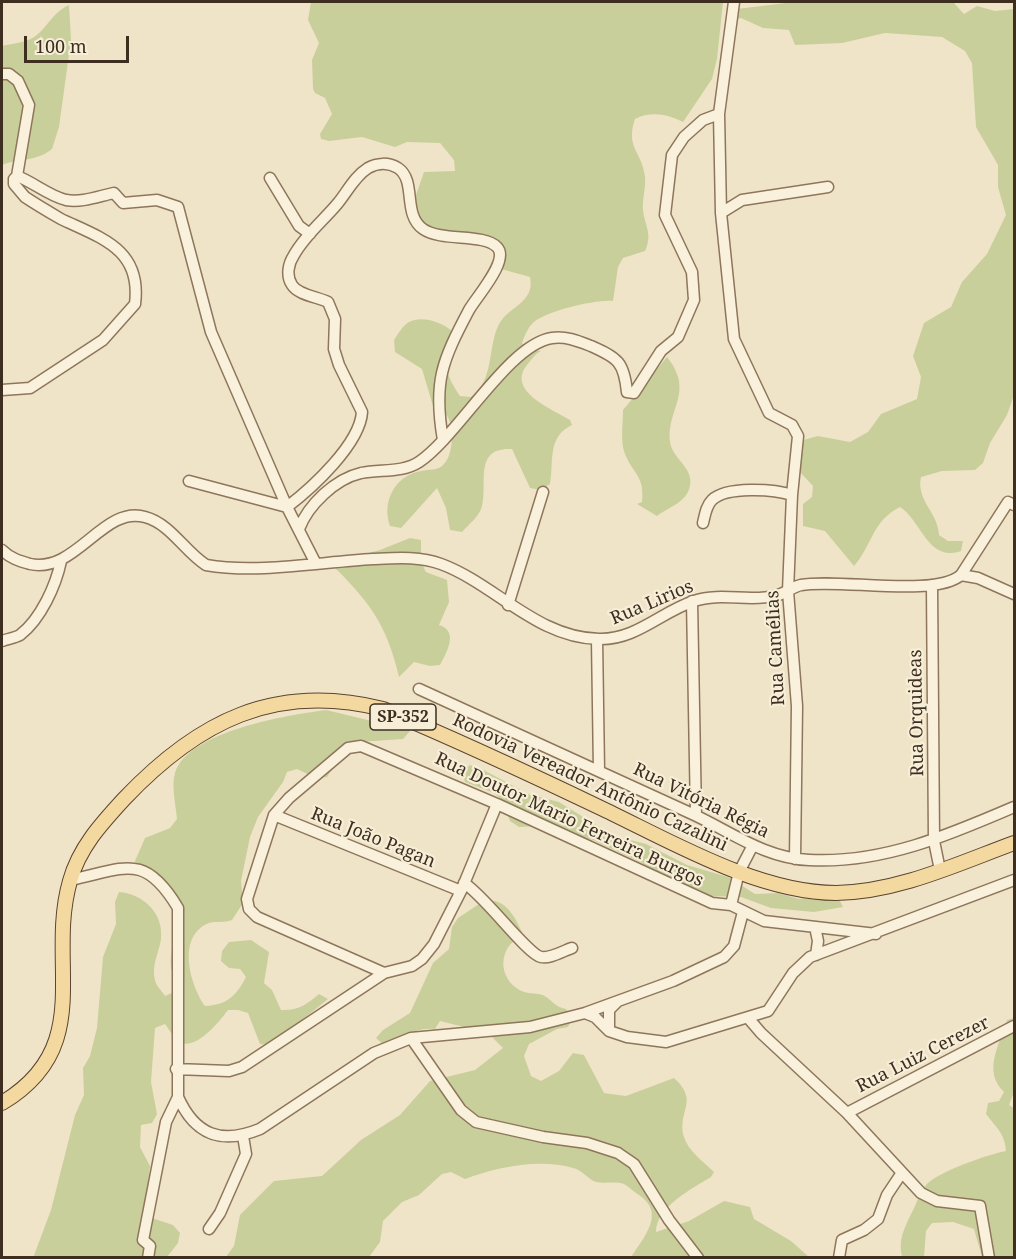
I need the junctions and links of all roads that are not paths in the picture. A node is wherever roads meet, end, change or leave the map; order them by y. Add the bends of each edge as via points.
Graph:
1 (735, 2) edge
2 (2, 63) edge
3 (5, 74) edge
4 (719, 114) junction
5 (17, 177) junction
6 (270, 178) dead end
7 (828, 187) dead end
8 (721, 213) junction
9 (310, 234) junction
10 (2, 390) edge
11 (443, 440) junction
12 (189, 480) dead end
13 (543, 492) dead end
14 (792, 495) junction
15 (1011, 504) edge
16 (287, 507) junction
17 (704, 523) dead end
18 (299, 529) junction
19 (2, 550) edge
20 (61, 561) junction
21 (315, 562) junction
22 (961, 575) junction
23 (932, 585) junction
24 (788, 591) junction
25 (1014, 594) edge
26 (692, 602) junction
27 (508, 605) junction
28 (597, 639) junction
29 (2, 641) edge
30 (419, 689) dead end
31 (599, 771) junction
32 (497, 804) junction
33 (1014, 807) edge
34 (274, 815) junction
35 (696, 815) junction
36 (934, 841) junction
37 (1014, 843) edge
38 (752, 847) junction
39 (795, 859) junction
40 (940, 870) junction
41 (739, 872) junction
42 (70, 880) junction
43 (1014, 880) edge
44 (463, 887) junction
45 (731, 905) junction
46 (743, 912) junction
47 (815, 927) junction
48 (876, 934) junction
49 (572, 948) dead end
50 (816, 955) junction
51 (384, 974) junction
52 (619, 1000) junction
53 (585, 1013) junction
54 (749, 1018) junction
55 (1014, 1026) edge
56 (609, 1031) junction
57 (411, 1038) junction
58 (176, 1069) junction
59 (178, 1097) junction
60 (2, 1103) edge
61 (847, 1113) junction
62 (243, 1136) junction
63 (901, 1174) junction
64 (209, 1229) dead end
65 (148, 1257) edge
66 (698, 1257) edge
67 (839, 1257) edge
68 (989, 1257) edge

1 - 4 street
2 - 3 street
3 - 5 street via 18,81 29,105
4 - 8 street
4 - 11 street via 703,120 672,155 665,215 692,272 694,300 678,337 661,351 634,393 627,392 619,360 577,340 549,338 523,351
5 - 10 street via 14,184 25,198 118,247 130,267 135,304 103,340 30,388
5 - 16 street via 65,200 114,193 123,203 157,200 178,207 211,332
6 - 9 street via 299,225
7 - 8 street via 742,200
8 - 14 street, Rua Camélias via 734,339 769,413 792,425 798,436
9 - 11 street via 366,170 376,164 387,164 405,176 408,204 422,228 438,235 491,243 498,248 502,255 500,264 470,309 439,381 437,404
9 - 16 street via 293,255 287,272 297,291 328,302 333,310 334,349 359,401 362,423 342,453
11 - 18 street via 417,464 361,473 333,488 304,514
12 - 16 street
13 - 27 street
14 - 17 street via 779,491 722,494 712,500
14 - 24 street, Rua Camélias
15 - 22 street
16 - 18 street
18 - 21 street
19 - 20 street via 20,562 36,565
20 - 21 street via 117,521 143,516 158,521 206,565 273,568
20 - 29 street via 55,583 33,622 18,636
21 - 27 street, Rua Lirios via 420,558 441,564
22 - 23 street, Rua Lirios via 954,581
22 - 25 street
23 - 24 street, Rua Lirios via 800,585
23 - 36 street, Rua Orquideas
24 - 26 street, Rua Lirios via 775,596
24 - 39 street, Rua Camélias via 796,706
26 - 28 street, Rua Lirios via 634,633
26 - 35 street
27 - 28 street, Rua Lirios via 555,629
28 - 31 street
30 - 31 street, Rua Vitória Régia
31 - 35 street, Rua Vitória Régia
32 - 34 street, Rua Doutor Mario Ferreira Burgos via 361,746 348,748
32 - 44 street
32 - 45 street, Rua Doutor Mario Ferreira Burgos via 712,903
33 - 36 street, Rua Vitória Régia
34 - 44 street, Rua João Pagan
34 - 51 street via 247,899 249,909 257,917
35 - 38 street, Rua Vitória Régia
36 - 39 street, Rua Vitória Régia via 843,861
36 - 40 street, Rua Orquideas
37 - 40 main road, Rodovia Vereador Antônio Cazalini / SP-352
38 - 39 street, Rua Vitória Régia
38 - 41 street
40 - 41 main road, Rodovia Vereador Antônio Cazalini / SP-352 via 886,887 836,893 789,890
41 - 42 main road, Rodovia Vereador Antônio Cazalini / SP-352 via 402,717 354,702 321,699 285,702 250,711 169,756 90,838
41 - 45 street
42 - 58 street via 135,867 167,890 178,908
42 - 60 main road, Rodovia Vereador Antônio Cazalini / SP-352 via 63,926 62,1022 42,1067
43 - 48 street
44 - 49 street, Rua João Pagan via 478,892 532,953 548,957
44 - 51 street via 434,944 422,959
45 - 46 street, Rua Doutor Mario Ferreira Burgos
46 - 47 street, Rua Doutor Mario Ferreira Burgos via 764,921
46 - 52 street via 734,946 724,957
47 - 48 street, Rua Doutor Mario Ferreira Burgos
47 - 50 street
48 - 50 street
50 - 54 street via 793,973 768,1011
51 - 58 street via 242,1067 229,1071
52 - 53 street
52 - 56 street via 609,1010
53 - 56 street
53 - 57 street via 530,1027
54 - 56 street via 666,1042
54 - 61 street
55 - 61 street, Rua Luiz Cerezer
57 - 62 street via 374,1053 260,1130
57 - 66 street via 461,1110 476,1122 587,1143 618,1153 634,1164
58 - 59 street
59 - 62 street via 185,1112 210,1133
59 - 65 street via 166,1122 143,1240 150,1246
61 - 63 street
62 - 64 street via 246,1154
63 - 67 street via 878,1219 842,1240
63 - 68 street via 921,1193 937,1201 980,1206

